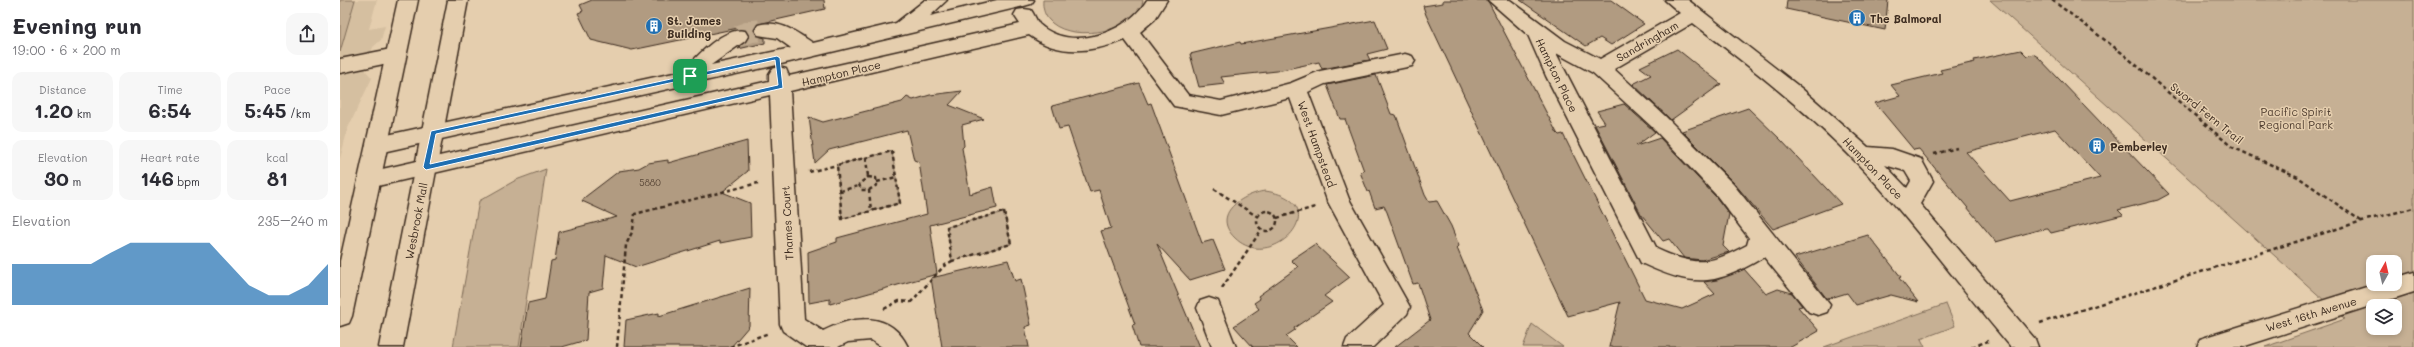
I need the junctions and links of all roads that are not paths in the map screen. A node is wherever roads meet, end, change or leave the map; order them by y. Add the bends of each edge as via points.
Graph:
1 (408, 0) edge
2 (458, 0) edge
3 (937, 0) edge
4 (1024, 0) edge
5 (1157, 0) edge
6 (1498, 0) edge
7 (1676, 0) edge
8 (987, 4) edge
9 (1694, 14) junction
10 (1032, 28) junction
11 (899, 29) junction
12 (765, 30) tunnel mouth
13 (1536, 31) junction
14 (1129, 32) junction
15 (738, 36) tunnel mouth
16 (809, 50) junction
17 (396, 55) junction
18 (777, 58) junction
19 (1405, 61) dead end
20 (340, 66) edge
21 (1600, 68) junction
22 (690, 76) junction
23 (781, 87) junction
24 (1297, 89) junction
25 (434, 133) junction
26 (378, 145) junction
27 (1862, 155) junction
28 (426, 167) junction
29 (369, 180) junction
30 (1908, 206) junction
31 (1760, 237) junction
32 (2414, 282) edge
33 (1818, 305) dead end
34 (1209, 308) road end
35 (340, 316) edge
36 (820, 345) edge
37 (391, 347) edge
38 (896, 347) edge
39 (1224, 347) edge
40 (1356, 347) edge
41 (2026, 347) edge
42 (2209, 347) edge

1 - 17 street
2 - 25 street, Wesbrook Mall
3 - 11 street
4 - 8 street
4 - 10 street via 1024,15
5 - 14 street via 1143,22
6 - 13 street
7 - 9 street, Hampton Place
8 - 11 street
9 - 21 street, Sandringham
9 - 27 street, Hampton Place via 1785,84
10 - 14 street via 1046,37 1065,43 1109,40
10 - 23 street, Hampton Place
11 - 16 street
12 - 16 street via 782,32
13 - 21 street, Hampton Place
13 - 31 street, Hampton Place via 1556,76 1648,256 1675,269 1706,274 1756,251
14 - 24 street, West Hampstead via 1181,100 1221,108
15 - 22 street via 707,57
16 - 18 street
17 - 20 street
17 - 26 street
18 - 22 street
18 - 23 street, Thames Court
19 - 24 street via 1320,78
21 - 31 street, Hampton Place via 1658,121 1725,190
22 - 25 street
23 - 28 street, Hampton Place
23 - 36 street, Thames Court via 792,324
24 - 40 street, West Hampstead via 1338,200 1398,307
25 - 26 street
25 - 28 street, Wesbrook Mall
26 - 29 street
27 - 30 street, Hampton Place
27 - 30 street via 1892,157 1913,165 1922,181
28 - 29 street, Hampton Place
28 - 37 street, Wesbrook Mall
29 - 35 street
30 - 41 street, Hampton Place
31 - 33 street, Hampton Place
32 - 42 street, West 16th Avenue
34 - 39 street
36 - 38 street via 838,334 871,330 884,334

